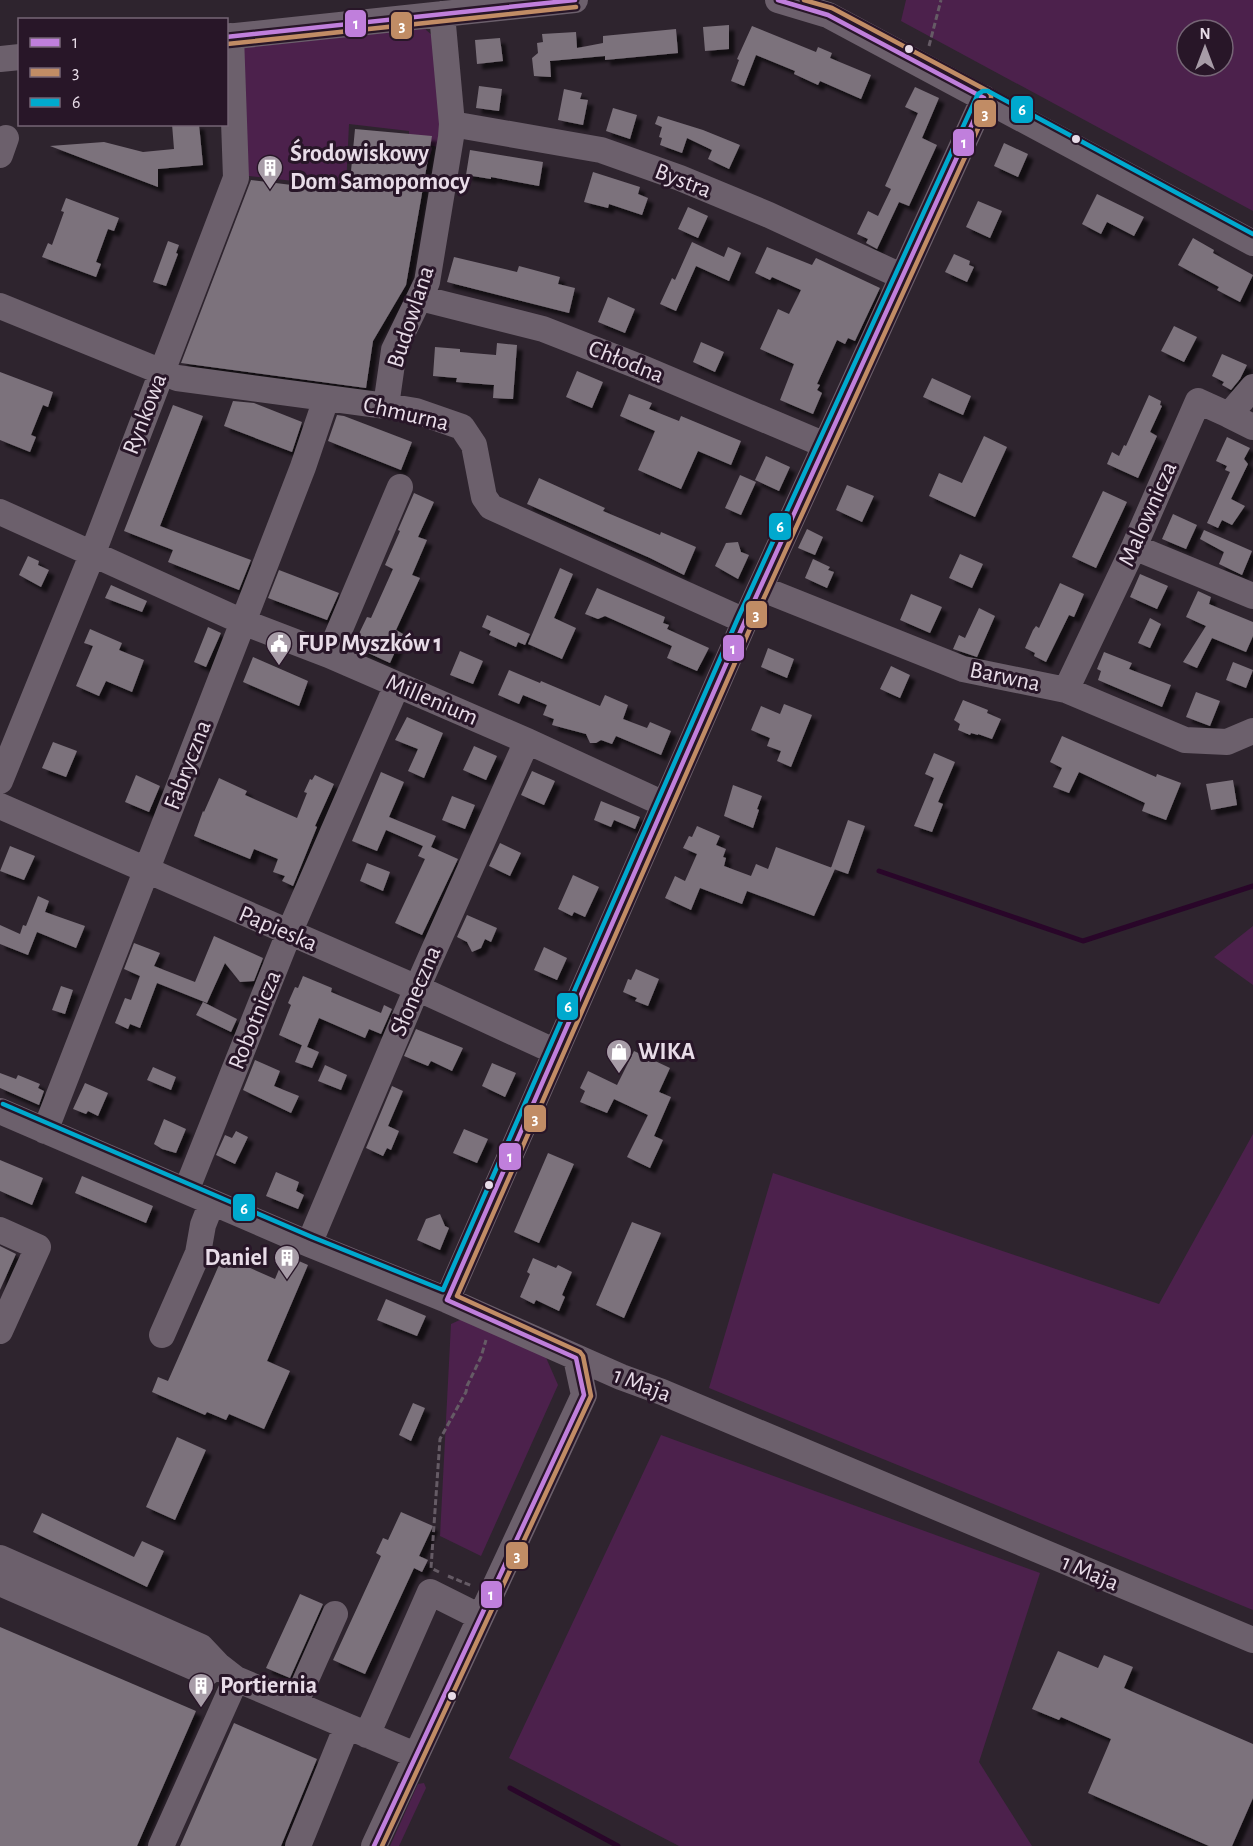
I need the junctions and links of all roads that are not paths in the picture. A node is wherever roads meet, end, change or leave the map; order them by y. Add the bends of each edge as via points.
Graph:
1 (575, 0) edge
2 (778, 0) edge
3 (442, 14) junction
4 (229, 36) edge
5 (18, 57) edge
6 (0, 59) edge
7 (984, 98) junction
8 (452, 124) junction
9 (1253, 243) edge
10 (901, 276) junction
11 (420, 298) junction
12 (0, 306) edge
13 (161, 371) junction
14 (1253, 387) edge
15 (326, 399) junction
16 (386, 406) junction
17 (1228, 415) junction
18 (1253, 427) edge
19 (825, 445) junction
20 (400, 487) dead end
21 (0, 512) edge
22 (1134, 547) junction
23 (92, 555) junction
24 (760, 588) junction
25 (1253, 596) edge
26 (745, 621) junction
27 (243, 622) junction
28 (329, 656) junction
29 (397, 685) junction
30 (1066, 690) junction
31 (1253, 731) edge
32 (527, 741) junction
33 (0, 781) edge
34 (664, 804) junction
35 (0, 806) edge
36 (147, 872) junction
37 (289, 933) junction
38 (417, 988) junction
39 (556, 1052) junction
40 (0, 1111) edge
41 (45, 1131) junction
42 (186, 1191) junction
43 (212, 1202) junction
44 (0, 1230) edge
45 (309, 1244) junction
46 (447, 1300) junction
47 (0, 1331) edge
48 (162, 1335) dead end
49 (576, 1358) junction
50 (0, 1558) edge
51 (0, 1584) edge
52 (334, 1614) dead end
53 (480, 1617) junction
54 (1253, 1640) edge
55 (227, 1672) junction
56 (295, 1704) junction
57 (357, 1731) junction
58 (415, 1755) junction
59 (161, 1846) edge
60 (298, 1846) edge
61 (374, 1846) edge

1 - 3 street
2 - 7 street via 828,15
3 - 4 street
3 - 8 street, Budowlana
4 - 13 street, Rynkowa via 236,178
5 - 6 street
7 - 9 street
7 - 10 street
8 - 10 street, Bystra via 601,150 769,215
8 - 11 street, Budowlana via 427,282
10 - 19 street
11 - 16 street, Budowlana via 394,350
11 - 19 street, Chłodna via 543,329
12 - 13 street, Chmurna
13 - 15 street, Chmurna via 177,378
13 - 23 street, Rynkowa
14 - 17 street
15 - 16 street, Chmurna
15 - 27 street, Fabryczna
16 - 26 street, Chmurna via 416,411 462,427 474,445 484,497 497,511
17 - 18 street
17 - 22 street, Malownicza via 1198,401
19 - 24 street
20 - 28 street
21 - 23 street, Millenium
22 - 25 street
22 - 30 street, Malownicza
23 - 27 street, Millenium
23 - 33 street, Rynkowa
24 - 26 street
24 - 30 street, Barwna via 963,669
26 - 34 street
27 - 28 street, Millenium
27 - 36 street, Fabryczna
28 - 29 street, Millenium
29 - 32 street, Millenium
29 - 37 street, Robotnicza
30 - 31 street, Barwna via 1185,740 1227,741
32 - 34 street, Millenium
32 - 38 street, Słoneczna
34 - 39 street
35 - 36 street, Papieska
36 - 37 street, Papieska
36 - 41 street, Fabryczna
37 - 38 street, Papieska
37 - 42 street, Robotnicza
38 - 39 street, Papieska
38 - 45 street, Słoneczna
39 - 46 street
40 - 41 street, 1 Maja
41 - 42 street, 1 Maja
42 - 43 street, 1 Maja
43 - 45 street, 1 Maja
43 - 48 street via 202,1225 198,1253
44 - 47 street via 38,1247
45 - 46 street, 1 Maja
46 - 49 street, 1 Maja
49 - 53 street via 584,1395
49 - 54 street, 1 Maja
50 - 55 street via 201,1647
51 - 55 street via 207,1673
52 - 56 street
53 - 57 street via 430,1592
53 - 58 street
55 - 56 street
55 - 59 street
56 - 57 street
57 - 58 street
57 - 60 street
58 - 61 street

